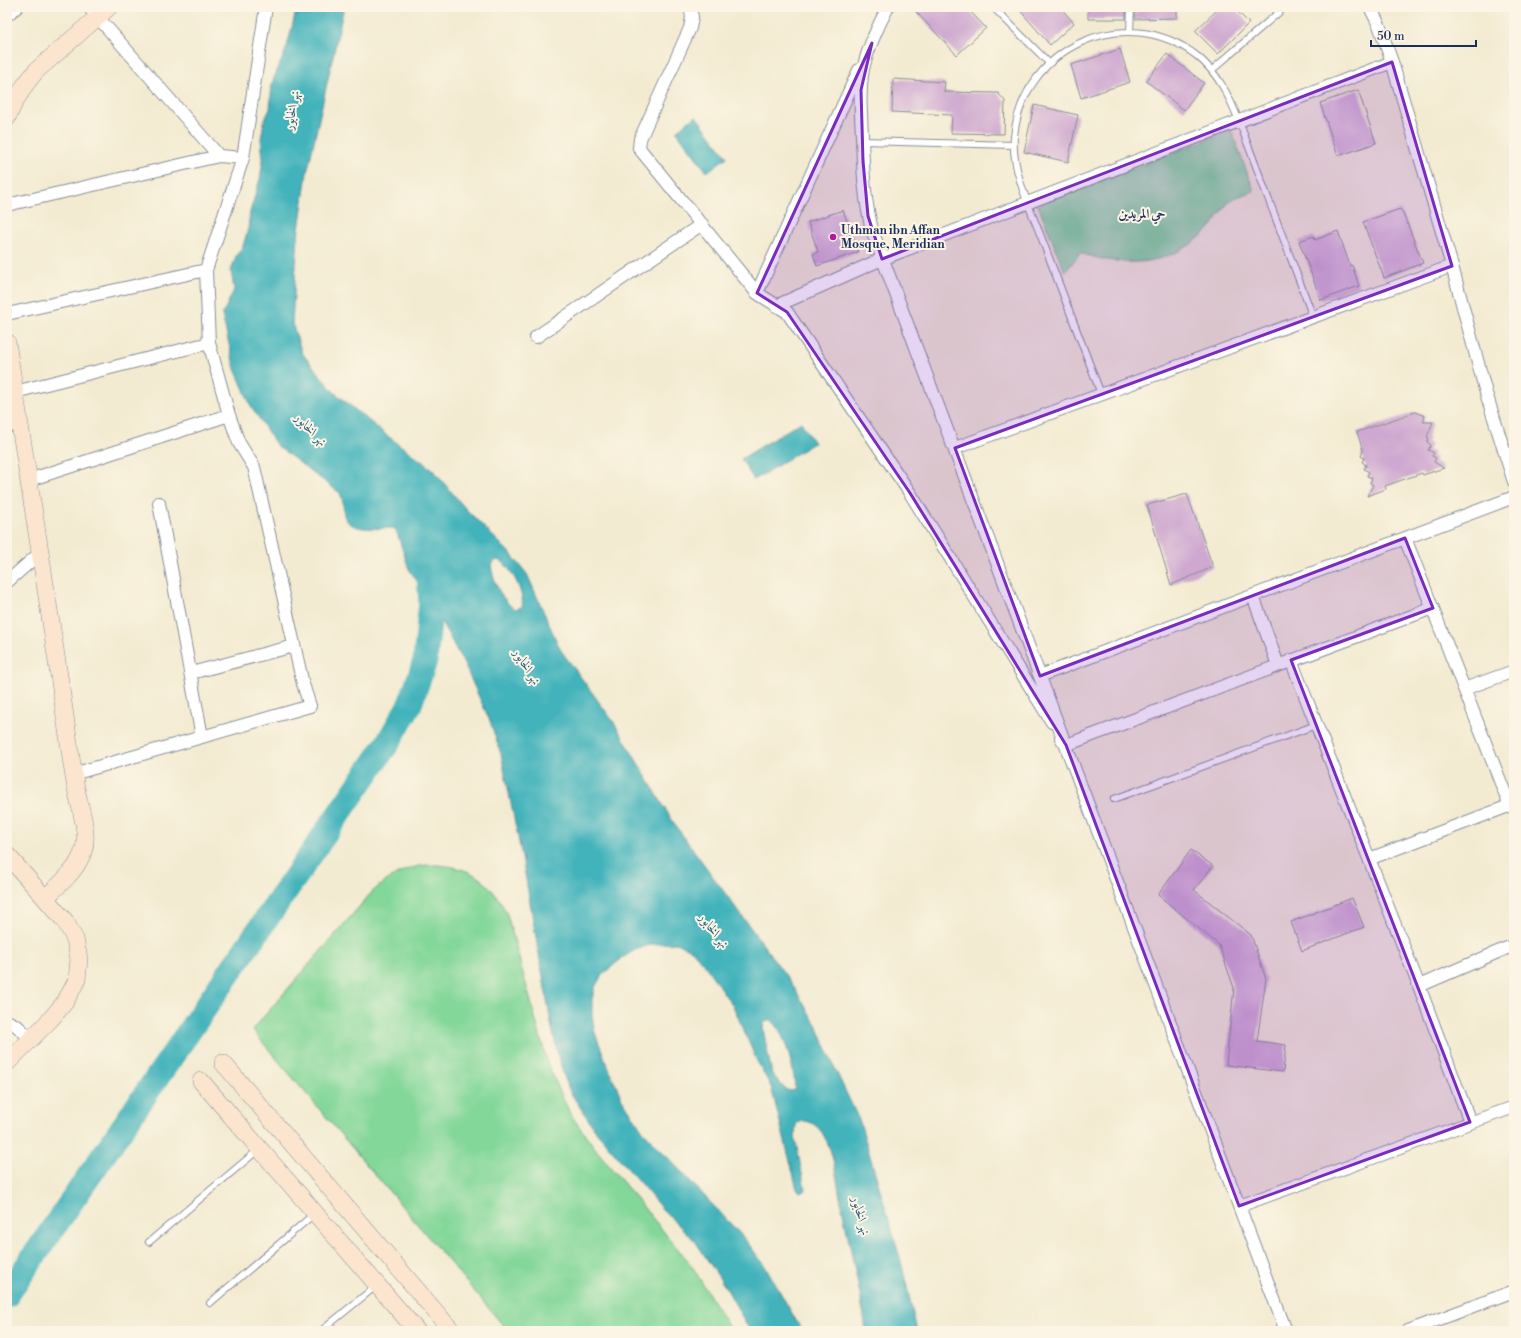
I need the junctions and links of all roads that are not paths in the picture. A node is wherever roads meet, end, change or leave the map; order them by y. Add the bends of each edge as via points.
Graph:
1 (17, 7) edge
2 (266, 7) edge
3 (690, 7) edge
4 (888, 7) edge
5 (993, 7) edge
6 (1131, 7) edge
7 (1285, 7) edge
8 (1370, 7) edge
9 (99, 10) edge
10 (7, 16) edge
11 (1130, 32) junction
12 (872, 43) junction
13 (1392, 62) junction
14 (1049, 63) junction
15 (1212, 70) junction
16 (9, 105) edge
17 (1239, 121) junction
18 (862, 141) junction
19 (1014, 145) junction
20 (219, 156) junction
21 (243, 158) junction
22 (1028, 202) junction
23 (7, 205) edge
24 (702, 224) junction
25 (882, 259) junction
26 (1452, 266) junction
27 (206, 270) junction
28 (757, 293) junction
29 (776, 306) junction
30 (7, 314) edge
31 (1313, 317) junction
32 (536, 337) dead end
33 (7, 342) edge
34 (209, 343) junction
35 (15, 392) junction
36 (1101, 394) junction
37 (229, 415) junction
38 (13, 422) edge
39 (955, 448) junction
40 (29, 480) junction
41 (1514, 482) edge
42 (1514, 497) edge
43 (159, 503) dead end
44 (1405, 538) junction
45 (40, 553) junction
46 (7, 582) edge
47 (1253, 596) junction
48 (1432, 608) junction
49 (294, 646) junction
50 (1291, 660) junction
51 (1278, 665) junction
52 (1514, 671) edge
53 (191, 673) junction
54 (1040, 676) junction
55 (1464, 689) junction
56 (1316, 725) junction
57 (202, 737) junction
58 (1066, 745) junction
59 (73, 774) junction
60 (1114, 799) dead end
61 (1512, 805) edge
62 (7, 855) edge
63 (1369, 859) junction
64 (45, 898) junction
65 (1514, 945) edge
66 (1419, 986) junction
67 (7, 1021) edge
68 (31, 1039) junction
69 (7, 1063) edge
70 (223, 1063) dead end
71 (200, 1081) dead end
72 (1514, 1107) edge
73 (1470, 1122) junction
74 (259, 1149) junction
75 (1239, 1206) junction
76 (315, 1213) junction
77 (149, 1242) dead end
78 (377, 1285) junction
79 (1514, 1291) edge
80 (210, 1303) dead end
81 (321, 1331) edge
82 (417, 1331) edge
83 (452, 1331) edge
84 (1286, 1331) edge
85 (1408, 1331) edge

1 - 10 street
2 - 21 street
3 - 24 street via 690,28 640,139 639,148
4 - 12 street
5 - 14 lane
6 - 11 lane
7 - 15 lane
8 - 13 street
9 - 16 street via 36,71
9 - 20 street
11 - 14 lane via 1109,33 1087,39
11 - 15 lane via 1170,40 1184,47
12 - 18 street via 863,68
12 - 28 street
13 - 17 street
13 - 26 street
14 - 19 lane via 1025,95 1016,124
15 - 17 lane via 1226,91
17 - 22 street
17 - 31 lane
18 - 19 lane
18 - 25 street via 868,216
19 - 22 lane via 1016,170
20 - 21 street
20 - 23 street
21 - 27 street
22 - 25 street
22 - 36 lane
24 - 28 street
24 - 32 street
25 - 29 street
25 - 39 street
26 - 31 street
26 - 41 street via 1486,393
27 - 30 street
27 - 34 street
28 - 29 street
29 - 58 street via 787,312 910,493
31 - 36 street
33 - 35 street
34 - 35 street
34 - 37 street
35 - 38 street
36 - 39 street
37 - 40 street
37 - 49 street via 240,443 254,467
38 - 40 street
39 - 54 street
40 - 45 street
42 - 44 street
43 - 53 street
44 - 47 street
44 - 48 street
45 - 46 street
45 - 59 street
47 - 51 street
47 - 54 street
48 - 50 street
48 - 55 street
49 - 53 street
49 - 57 street via 310,706
50 - 51 street
50 - 56 street
51 - 58 street
52 - 55 street
53 - 57 street
54 - 58 street
55 - 61 street
56 - 60 lane
56 - 63 street
57 - 59 street
58 - 75 street
59 - 64 street via 84,827 84,849 80,861 72,872
61 - 63 street
62 - 64 street
63 - 66 street
64 - 68 street via 65,921 75,939 79,959 78,970 77,980 65,1002
65 - 66 street
66 - 73 street
67 - 68 street
68 - 69 street
70 - 83 street
71 - 74 street
72 - 73 street
73 - 75 street
74 - 76 street
74 - 77 lane
75 - 84 street
76 - 78 street
76 - 80 lane
78 - 81 lane
78 - 82 street
79 - 85 street

